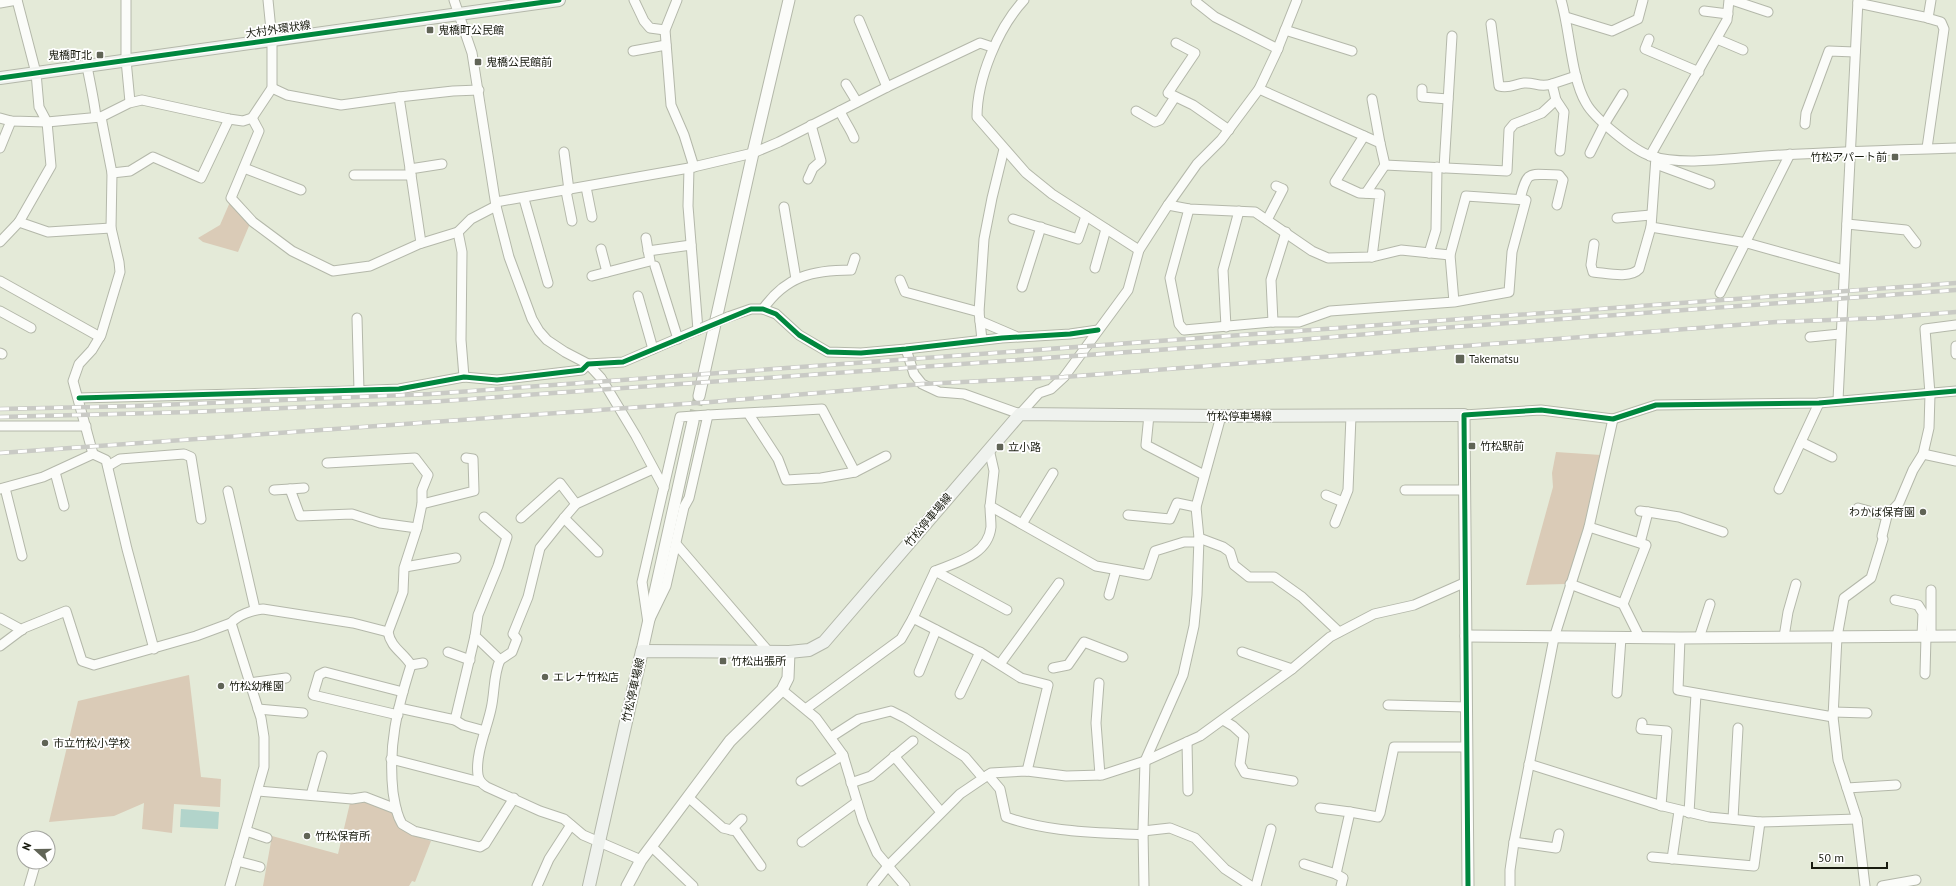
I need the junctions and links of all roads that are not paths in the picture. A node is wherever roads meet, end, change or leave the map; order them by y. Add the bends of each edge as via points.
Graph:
1 (17, 0) edge
2 (126, 0) edge
3 (268, 0) edge
4 (454, 0) edge
5 (560, 0) edge
6 (634, 0) edge
7 (677, 0) edge
8 (789, 0) edge
9 (1024, 0) edge
10 (1297, 0) edge
11 (1561, 0) edge
12 (1643, 0) edge
13 (1729, 0) edge
14 (1732, 0) edge
15 (1931, 0) edge
16 (1196, 2) dead end
17 (1858, 2) edge
18 (0, 3) edge
19 (1704, 11) dead end
20 (1768, 12) dead end
21 (458, 14) junction
22 (1728, 14) junction
23 (1566, 18) junction
24 (1928, 18) junction
25 (859, 20) dead end
26 (1491, 24) dead end
27 (665, 30) junction
28 (1285, 30) junction
29 (1452, 36) dead end
30 (1649, 39) dead end
31 (1717, 39) junction
32 (272, 40) junction
33 (1176, 43) dead end
34 (666, 45) junction
35 (992, 47) junction
36 (1278, 49) junction
37 (1743, 50) dead end
38 (633, 51) dead end
39 (1352, 51) dead end
40 (1855, 52) junction
41 (126, 60) junction
42 (87, 66) junction
43 (1699, 72) junction
44 (36, 73) junction
45 (1576, 76) junction
46 (0, 78) edge
47 (846, 84) dead end
48 (1552, 84) junction
49 (887, 86) junction
50 (272, 88) junction
51 (1259, 89) junction
52 (1422, 89) dead end
53 (479, 90) junction
54 (1623, 94) dead end
55 (399, 97) junction
56 (1175, 97) junction
57 (1372, 98) dead end
58 (1448, 99) junction
59 (1556, 100) junction
60 (130, 102) junction
61 (857, 102) junction
62 (840, 111) junction
63 (1136, 111) dead end
64 (99, 117) junction
65 (0, 118) edge
66 (252, 118) junction
67 (229, 119) junction
68 (10, 121) junction
69 (47, 122) junction
70 (1605, 123) junction
71 (1805, 124) dead end
72 (811, 125) junction
73 (1229, 130) junction
74 (1364, 136) junction
75 (854, 138) dead end
76 (1380, 143) junction
77 (0, 148) edge
78 (1927, 148) junction
79 (1956, 148) edge
80 (1004, 149) junction
81 (1560, 151) dead end
82 (1851, 151) junction
83 (564, 152) dead end
84 (753, 153) junction
85 (1590, 153) dead end
86 (1790, 154) junction
87 (1654, 159) junction
88 (442, 164) dead end
89 (1385, 165) junction
90 (1440, 167) junction
91 (244, 168) junction
92 (692, 168) junction
93 (410, 172) junction
94 (112, 173) junction
95 (354, 175) dead end
96 (808, 179) dead end
97 (1710, 184) dead end
98 (586, 187) junction
99 (1283, 189) dead end
100 (301, 190) dead end
101 (568, 190) junction
102 (1366, 193) junction
103 (524, 199) junction
104 (1520, 199) junction
105 (496, 204) junction
106 (1168, 205) junction
107 (1557, 205) dead end
108 (784, 207) dead end
109 (1189, 209) junction
110 (1239, 212) junction
111 (1651, 215) junction
112 (1086, 216) junction
113 (592, 217) dead end
114 (1617, 218) dead end
115 (1013, 219) dead end
116 (1267, 220) junction
117 (572, 221) dead end
118 (19, 222) junction
119 (1847, 224) junction
120 (1041, 227) junction
121 (1651, 227) junction
122 (111, 228) junction
123 (1106, 229) junction
124 (458, 232) junction
125 (1286, 232) junction
126 (2, 236) edge
127 (646, 238) dead end
128 (421, 243) dead end
129 (1746, 243) junction
130 (1916, 243) dead end
131 (1594, 244) dead end
132 (691, 245) junction
133 (601, 249) dead end
134 (1139, 250) junction
135 (648, 252) junction
136 (1429, 252) junction
137 (1450, 255) junction
138 (1372, 257) junction
139 (855, 258) dead end
140 (656, 266) dead end
141 (1095, 268) dead end
142 (1844, 270) junction
143 (607, 272) junction
144 (592, 276) dead end
145 (796, 279) junction
146 (900, 280) dead end
147 (0, 281) edge
148 (548, 283) dead end
149 (1022, 287) dead end
150 (1720, 293) dead end
151 (638, 296) dead end
152 (1454, 302) junction
153 (763, 309) junction
154 (0, 311) edge
155 (979, 316) junction
156 (358, 318) dead end
157 (1273, 322) junction
158 (1956, 325) edge
159 (1226, 327) junction
160 (31, 328) dead end
161 (700, 329) junction
162 (1098, 330) junction
163 (1840, 334) junction
164 (100, 337) junction
165 (1016, 337) junction
166 (1810, 337) dead end
167 (678, 339) junction
168 (982, 340) junction
169 (1956, 346) edge
170 (653, 349) junction
171 (906, 349) junction
172 (1956, 354) edge
173 (588, 364) junction
174 (464, 377) junction
175 (359, 391) junction
176 (1956, 391) edge
177 (1930, 394) junction
178 (699, 396) tunnel mouth
179 (79, 398) junction
180 (1838, 400) junction
181 (1819, 402) junction
182 (748, 413) junction
183 (1020, 414) junction
184 (708, 415) junction
185 (1148, 415) junction
186 (1464, 415) junction
187 (1221, 416) junction
188 (1351, 416) junction
189 (1613, 419) junction
190 (693, 421) tunnel mouth
191 (0, 426) edge
192 (86, 426) junction
193 (1801, 442) junction
194 (989, 449) junction
195 (93, 454) junction
196 (1922, 454) junction
197 (886, 456) dead end
198 (1832, 457) dead end
199 (466, 458) dead end
200 (1956, 461) edge
201 (327, 463) dead end
202 (108, 466) junction
203 (653, 469) junction
204 (55, 472) junction
205 (855, 472) junction
206 (1053, 473) dead end
207 (1204, 475) junction
208 (304, 488) dead end
209 (664, 488) junction
210 (2, 489) edge
211 (290, 489) junction
212 (1779, 489) dead end
213 (274, 490) dead end
214 (1405, 490) dead end
215 (1465, 490) junction
216 (228, 491) dead end
217 (1326, 495) dead end
218 (1343, 502) junction
219 (422, 504) junction
220 (576, 504) junction
221 (64, 506) dead end
222 (990, 506) junction
223 (1196, 507) junction
224 (1858, 508) dead end
225 (1128, 515) dead end
226 (1887, 516) junction
227 (484, 517) dead end
228 (521, 518) dead end
229 (564, 518) junction
230 (201, 519) dead end
231 (1335, 523) dead end
232 (1022, 524) junction
233 (1589, 527) junction
234 (417, 528) junction
235 (1723, 532) dead end
236 (1199, 540) junction
237 (1640, 543) junction
238 (677, 545) junction
239 (598, 552) dead end
240 (22, 556) dead end
241 (456, 558) dead end
242 (405, 567) junction
243 (1116, 570) junction
244 (935, 571) junction
245 (1466, 582) junction
246 (1059, 583) dead end
247 (1570, 584) junction
248 (1796, 584) dead end
249 (1931, 590) dead end
250 (1109, 595) dead end
251 (1895, 600) dead end
252 (1624, 604) junction
253 (1710, 604) dead end
254 (255, 609) junction
255 (1007, 610) dead end
256 (0, 618) edge
257 (914, 618) junction
258 (648, 623) junction
259 (231, 624) junction
260 (22, 630) junction
261 (936, 630) junction
262 (388, 632) junction
263 (1339, 632) junction
264 (475, 636) junction
265 (1466, 636) junction
266 (1926, 636) junction
267 (1956, 636) edge
268 (1784, 637) junction
269 (1837, 637) junction
270 (1554, 638) junction
271 (1621, 638) junction
272 (1640, 638) junction
273 (1680, 638) junction
274 (1699, 638) junction
275 (0, 646) edge
276 (154, 649) junction
277 (642, 650) junction
278 (448, 652) dead end
279 (769, 652) junction
280 (789, 652) junction
281 (980, 652) junction
282 (1242, 652) dead end
283 (1123, 657) dead end
284 (470, 660) junction
285 (500, 660) junction
286 (423, 663) dead end
287 (1000, 664) junction
288 (411, 665) junction
289 (1292, 669) junction
290 (919, 672) dead end
291 (1925, 674) dead end
292 (286, 678) dead end
293 (1099, 682) dead end
294 (249, 683) junction
295 (1048, 685) junction
296 (782, 690) junction
297 (402, 692) junction
298 (1617, 693) dead end
299 (960, 694) dead end
300 (1696, 694) junction
301 (1388, 705) dead end
302 (1467, 707) junction
303 (807, 708) junction
304 (258, 709) junction
305 (398, 711) junction
306 (303, 713) dead end
307 (1867, 713) dead end
308 (1833, 715) junction
309 (455, 720) junction
310 (1223, 720) junction
311 (1738, 728) dead end
312 (1641, 729) dead end
313 (485, 731) junction
314 (830, 737) junction
315 (913, 741) dead end
316 (1187, 742) junction
317 (1467, 747) junction
318 (843, 755) junction
319 (322, 756) dead end
320 (894, 756) junction
321 (391, 759) junction
322 (1144, 761) junction
323 (1529, 764) junction
324 (1027, 771) junction
325 (1100, 775) junction
326 (986, 776) junction
327 (801, 781) dead end
328 (1293, 781) dead end
329 (480, 782) junction
330 (851, 783) junction
331 (1896, 785) dead end
332 (1847, 788) junction
333 (258, 791) junction
334 (1188, 791) dead end
335 (310, 795) junction
336 (688, 797) junction
337 (514, 798) junction
338 (857, 802) junction
339 (1661, 806) junction
340 (1320, 808) dead end
341 (396, 809) junction
342 (1679, 811) junction
343 (941, 812) junction
344 (1350, 812) junction
345 (1689, 813) junction
346 (742, 819) dead end
347 (1733, 819) junction
348 (1857, 819) junction
349 (1760, 822) junction
350 (571, 825) junction
351 (1271, 829) dead end
352 (731, 830) junction
353 (246, 831) junction
354 (1143, 833) junction
355 (1559, 834) dead end
356 (267, 838) dead end
357 (599, 841) junction
358 (802, 842) dead end
359 (1514, 842) junction
360 (651, 846) junction
361 (1652, 858) dead end
362 (1672, 859) junction
363 (641, 860) junction
364 (237, 861) junction
365 (1304, 864) dead end
366 (761, 866) dead end
367 (888, 866) junction
368 (260, 867) dead end
369 (34, 870) edge
370 (1336, 874) junction
371 (1916, 880) dead end
372 (29, 886) edge
373 (230, 886) edge
374 (537, 886) edge
375 (589, 886) edge
376 (627, 886) edge
377 (692, 886) edge
378 (872, 886) edge
379 (904, 886) edge
380 (1144, 886) edge
381 (1251, 886) edge
382 (1256, 886) edge
383 (1341, 886) edge
384 (1468, 886) edge
385 (1510, 886) edge
386 (1865, 886) edge
387 (1882, 886) edge

1 - 18 street
1 - 44 street
2 - 41 street
3 - 32 street
4 - 21 street
5 - 21 main road, 大村外環状線
6 - 27 street via 650,28
7 - 27 street
8 - 84 street
9 - 35 street via 1014,11
10 - 28 street
11 - 23 street
12 - 23 street via 1638,19 1612,31
13 - 22 street
14 - 20 street
15 - 24 street
16 - 36 street via 1215,17
17 - 24 street
17 - 40 street
19 - 22 street
21 - 32 main road, 大村外環状線
21 - 53 street via 472,53
22 - 31 street
23 - 45 street
24 - 78 street via 1941,22 1944,29
25 - 49 street
26 - 48 street via 1499,86 1505,88 1525,83 1543,87
27 - 34 street
28 - 36 street
28 - 39 street
29 - 58 street
30 - 43 street via 1645,49
31 - 37 street
31 - 43 street
32 - 41 main road, 大村外環状線
32 - 50 street
33 - 56 street via 1195,53 1168,93
34 - 38 street
34 - 92 street via 671,105 684,135
35 - 49 street via 980,43
35 - 80 street via 977,105 977,117
36 - 51 street
40 - 71 street via 1829,51 1806,113
40 - 82 street
41 - 42 main road, 大村外環状線
41 - 60 street
42 - 44 main road, 大村外環状線
42 - 64 street
43 - 87 street
44 - 46 main road, 大村外環状線
44 - 69 street via 39,107
45 - 48 street
45 - 70 street via 1586,103
47 - 61 street
48 - 59 street
49 - 61 street
50 - 55 street via 287,95 341,105
50 - 66 street
51 - 73 street
51 - 74 street
52 - 58 street via 1422,97
53 - 55 street
53 - 105 street
54 - 70 street
55 - 93 street
56 - 63 street via 1160,120 1155,122
56 - 73 street via 1193,105
57 - 76 street
58 - 90 street
59 - 81 street via 1564,112
59 - 90 street via 1542,113 1514,124 1509,130 1507,171
60 - 64 street
60 - 67 street via 153,101
61 - 62 street
62 - 72 street
62 - 75 street via 845,125
64 - 69 street
64 - 94 street
65 - 68 street
66 - 67 street via 243,121
66 - 91 street via 259,131
67 - 94 street via 201,178 153,157 130,171
68 - 69 street
68 - 77 street
69 - 118 street via 51,166
70 - 85 street
70 - 87 street via 1629,144
72 - 84 street
72 - 96 street via 821,161 813,168
73 - 106 street via 1197,164
74 - 76 street
74 - 102 street via 1335,182 1359,193
76 - 89 street
78 - 79 street
78 - 82 street
80 - 112 street via 1031,177
80 - 155 street via 984,239
82 - 86 street
82 - 119 street
83 - 101 street
84 - 92 street
84 - 178 street
86 - 87 street via 1679,161
86 - 129 street
87 - 97 street
87 - 111 street
88 - 93 street
89 - 90 street
89 - 102 street
90 - 136 street via 1436,230
91 - 100 street
91 - 124 street via 231,198 234,203 253,222 292,251 333,271 370,266 419,244
92 - 98 street
92 - 132 street via 688,206
93 - 95 street
93 - 128 street
94 - 122 street
98 - 101 street
98 - 113 street
99 - 116 street
101 - 103 street
101 - 117 street
102 - 138 street via 1380,194
103 - 105 street
103 - 148 street
104 - 107 street via 1525,179 1530,175 1559,175 1563,180
104 - 137 street via 1466,196
104 - 152 street via 1526,200 1512,252 1509,292
105 - 124 street
105 - 173 street via 509,257 532,319 547,340
106 - 109 street
106 - 134 street
108 - 145 street
109 - 110 street
109 - 159 street via 1170,278 1179,324 1184,330
110 - 116 street via 1255,212
110 - 159 street via 1223,270
111 - 114 street
111 - 121 street
112 - 120 street via 1078,239
112 - 123 street
115 - 120 street
116 - 125 street
118 - 122 street via 48,232
118 - 126 street
119 - 130 street via 1906,230
119 - 142 street
120 - 149 street
121 - 129 street
121 - 131 street via 1636,273 1593,272 1591,265
122 - 164 street via 120,272
123 - 134 street
123 - 141 street
124 - 174 street via 462,252 461,340
125 - 138 street via 1312,251 1328,258
125 - 157 street via 1271,280
127 - 135 street
129 - 142 street
129 - 150 street
132 - 135 street
132 - 161 street
133 - 143 street
134 - 162 street via 1128,290
135 - 143 street via 650,261
136 - 137 street
136 - 138 street via 1401,250
137 - 152 street
139 - 145 street via 851,270 813,272
140 - 167 street
142 - 163 street
143 - 144 street
145 - 153 street via 772,296
146 - 155 street via 905,292
147 - 164 street
151 - 170 street
152 - 157 street via 1330,311 1299,322
153 - 161 street, bridge via 751,309
153 - 171 street via 776,314 799,335 828,352 861,353
154 - 160 street
155 - 165 street
155 - 168 street
156 - 175 street
157 - 159 street
158 - 177 street via 1925,329
161 - 167 street
162 - 165 street
162 - 183 street via 1064,377 1051,389 1039,393
163 - 166 street
163 - 180 street
164 - 179 street via 79,364 73,381
165 - 168 street
167 - 170 street
168 - 171 street
169 - 172 street
170 - 173 street via 623,362
171 - 183 street via 914,374 922,384 939,392 964,394
173 - 174 street via 582,370 496,380
173 - 203 street via 601,378
174 - 175 street via 398,389
175 - 179 street
176 - 177 street
177 - 180 street
177 - 196 street via 1929,428
179 - 192 street
180 - 181 street
181 - 189 street via 1656,405
181 - 193 street
182 - 184 street
182 - 205 street via 822,409
182 - 205 street via 778,459 786,480
183 - 185 main road, 竹松停車場線
183 - 194 main road, 竹松停車場線
184 - 209 street via 680,416
184 - 238 street via 689,498 684,507
185 - 187 main road, 竹松停車場線
185 - 207 street via 1146,445
186 - 188 main road, 竹松停車場線
186 - 189 street via 1541,410
186 - 215 street
187 - 188 main road, 竹松停車場線
187 - 207 street
188 - 218 street via 1348,490
189 - 233 street
190 - 258 street
191 - 192 street
192 - 195 street
193 - 198 street
193 - 212 street
194 - 222 street via 994,471
194 - 280 main road, 竹松停車場線 via 824,642 809,650
195 - 202 street via 106,460
195 - 204 street
196 - 200 street
196 - 226 street via 1899,502
197 - 205 street
199 - 219 street via 473,459 474,491
201 - 219 street via 415,458 428,475 422,490
202 - 230 street via 120,459 184,454 191,457
202 - 276 street
203 - 209 street
203 - 220 street
204 - 210 street
204 - 221 street
206 - 232 street
207 - 223 street
208 - 211 street
209 - 258 street via 642,582
210 - 240 street
211 - 213 street
211 - 234 street via 300,516 352,514 380,523
214 - 215 street
215 - 245 street
216 - 254 street
217 - 218 street
218 - 231 street
219 - 234 street
220 - 228 street via 560,483
220 - 229 street
222 - 232 street
222 - 244 street via 987,542 976,553
223 - 225 street via 1177,503 1170,519
223 - 236 street
224 - 226 street
226 - 269 street via 1872,578 1844,598
227 - 264 street via 507,537 478,615
229 - 239 street
229 - 285 street via 540,548 528,597 513,634 517,639 512,652
232 - 243 street via 1096,566
233 - 237 street
233 - 247 street
234 - 242 street
235 - 237 street via 1679,517 1644,512
236 - 243 street via 1155,551 1147,575
236 - 263 street via 1230,552 1234,565 1249,576 1274,577 1302,597
236 - 322 street via 1194,626 1183,675
237 - 252 street via 1646,545
238 - 258 street via 666,586
238 - 279 street
241 - 242 street
242 - 262 street via 403,592
243 - 250 street
244 - 255 street
244 - 257 street
245 - 263 street via 1414,605 1374,614
245 - 265 street
246 - 287 street
247 - 252 street
247 - 270 street
248 - 268 street
249 - 266 street
251 - 266 street via 1918,605 1923,613
252 - 272 street
253 - 274 street
254 - 259 street via 234,619
254 - 262 street via 353,623
256 - 260 street
257 - 261 street
257 - 303 street via 901,639
258 - 277 street
259 - 276 street
259 - 294 street
260 - 275 street
260 - 276 street via 66,611 82,661 94,665
261 - 281 street
261 - 290 street
262 - 288 street via 390,642
263 - 289 street
264 - 284 street
264 - 285 street
265 - 270 street
265 - 302 street
266 - 267 street
266 - 269 street
266 - 291 street
268 - 269 street
268 - 274 street
269 - 308 street
270 - 271 street
270 - 323 street
271 - 272 street
271 - 298 street
272 - 273 street
273 - 274 street
273 - 300 street via 1678,690
277 - 279 main road, 竹松停車場線
277 - 357 main road, 竹松停車場線
278 - 284 street
279 - 280 main road, 竹松停車場線
280 - 296 street via 788,678
281 - 287 street
281 - 299 street
282 - 289 street
283 - 295 street via 1084,642 1068,665 1054,666
284 - 309 street
285 - 313 street via 495,672 491,709
286 - 288 street
287 - 295 street via 1021,678
288 - 297 street
289 - 310 street
292 - 294 street
293 - 325 street via 1096,723
294 - 304 street
295 - 324 street
296 - 303 street
296 - 336 street via 730,741
297 - 305 street
297 - 305 street via 324,672 318,675 313,695
300 - 308 street
300 - 345 street
301 - 302 street
302 - 317 street
303 - 314 street
304 - 306 street
304 - 333 street via 264,737 264,767
305 - 309 street
305 - 321 street
307 - 308 street
308 - 332 street via 1838,760
309 - 313 street
310 - 316 street
310 - 328 street via 1244,736 1240,764 1245,773
311 - 347 street
312 - 339 street via 1667,731
313 - 329 street via 478,767
314 - 318 street
314 - 326 street via 859,719 891,711 966,757
315 - 320 street
316 - 322 street
316 - 334 street
317 - 344 street via 1394,747 1378,817
317 - 384 street
318 - 327 street
318 - 330 street
319 - 335 street
320 - 330 street via 871,776
320 - 343 street
321 - 329 street
321 - 341 street
322 - 325 street
322 - 354 street
323 - 339 street
323 - 359 street
324 - 325 street via 1066,776
324 - 326 street via 991,773
326 - 343 street via 960,794
326 - 354 street via 1000,789 1006,817 1060,830
329 - 337 street
330 - 338 street
331 - 332 street
332 - 348 street
333 - 335 street
333 - 353 street
335 - 341 street via 352,799 365,797
336 - 352 street via 723,828
336 - 360 street
337 - 341 street via 485,844 480,847 408,829 402,824
337 - 350 street via 564,819
338 - 358 street
338 - 367 street via 878,853
339 - 342 street
340 - 344 street
342 - 345 street
342 - 362 street
343 - 367 street
344 - 370 street
345 - 347 street
346 - 352 street
347 - 349 street
348 - 349 street
348 - 386 street
349 - 362 street via 1754,866
350 - 357 street via 584,836
350 - 374 street via 549,859
351 - 382 street
352 - 366 street via 736,831
353 - 356 street
353 - 364 street
354 - 380 street
354 - 381 street via 1170,828 1195,838 1225,869
355 - 359 street via 1556,848
357 - 363 street
357 - 375 main road, 竹松停車場線
359 - 385 street
360 - 363 street
360 - 377 street
361 - 362 street
363 - 376 street
364 - 368 street
364 - 373 street
365 - 370 street
367 - 378 street
367 - 379 street
369 - 372 street
370 - 383 street via 1343,878
371 - 387 street

